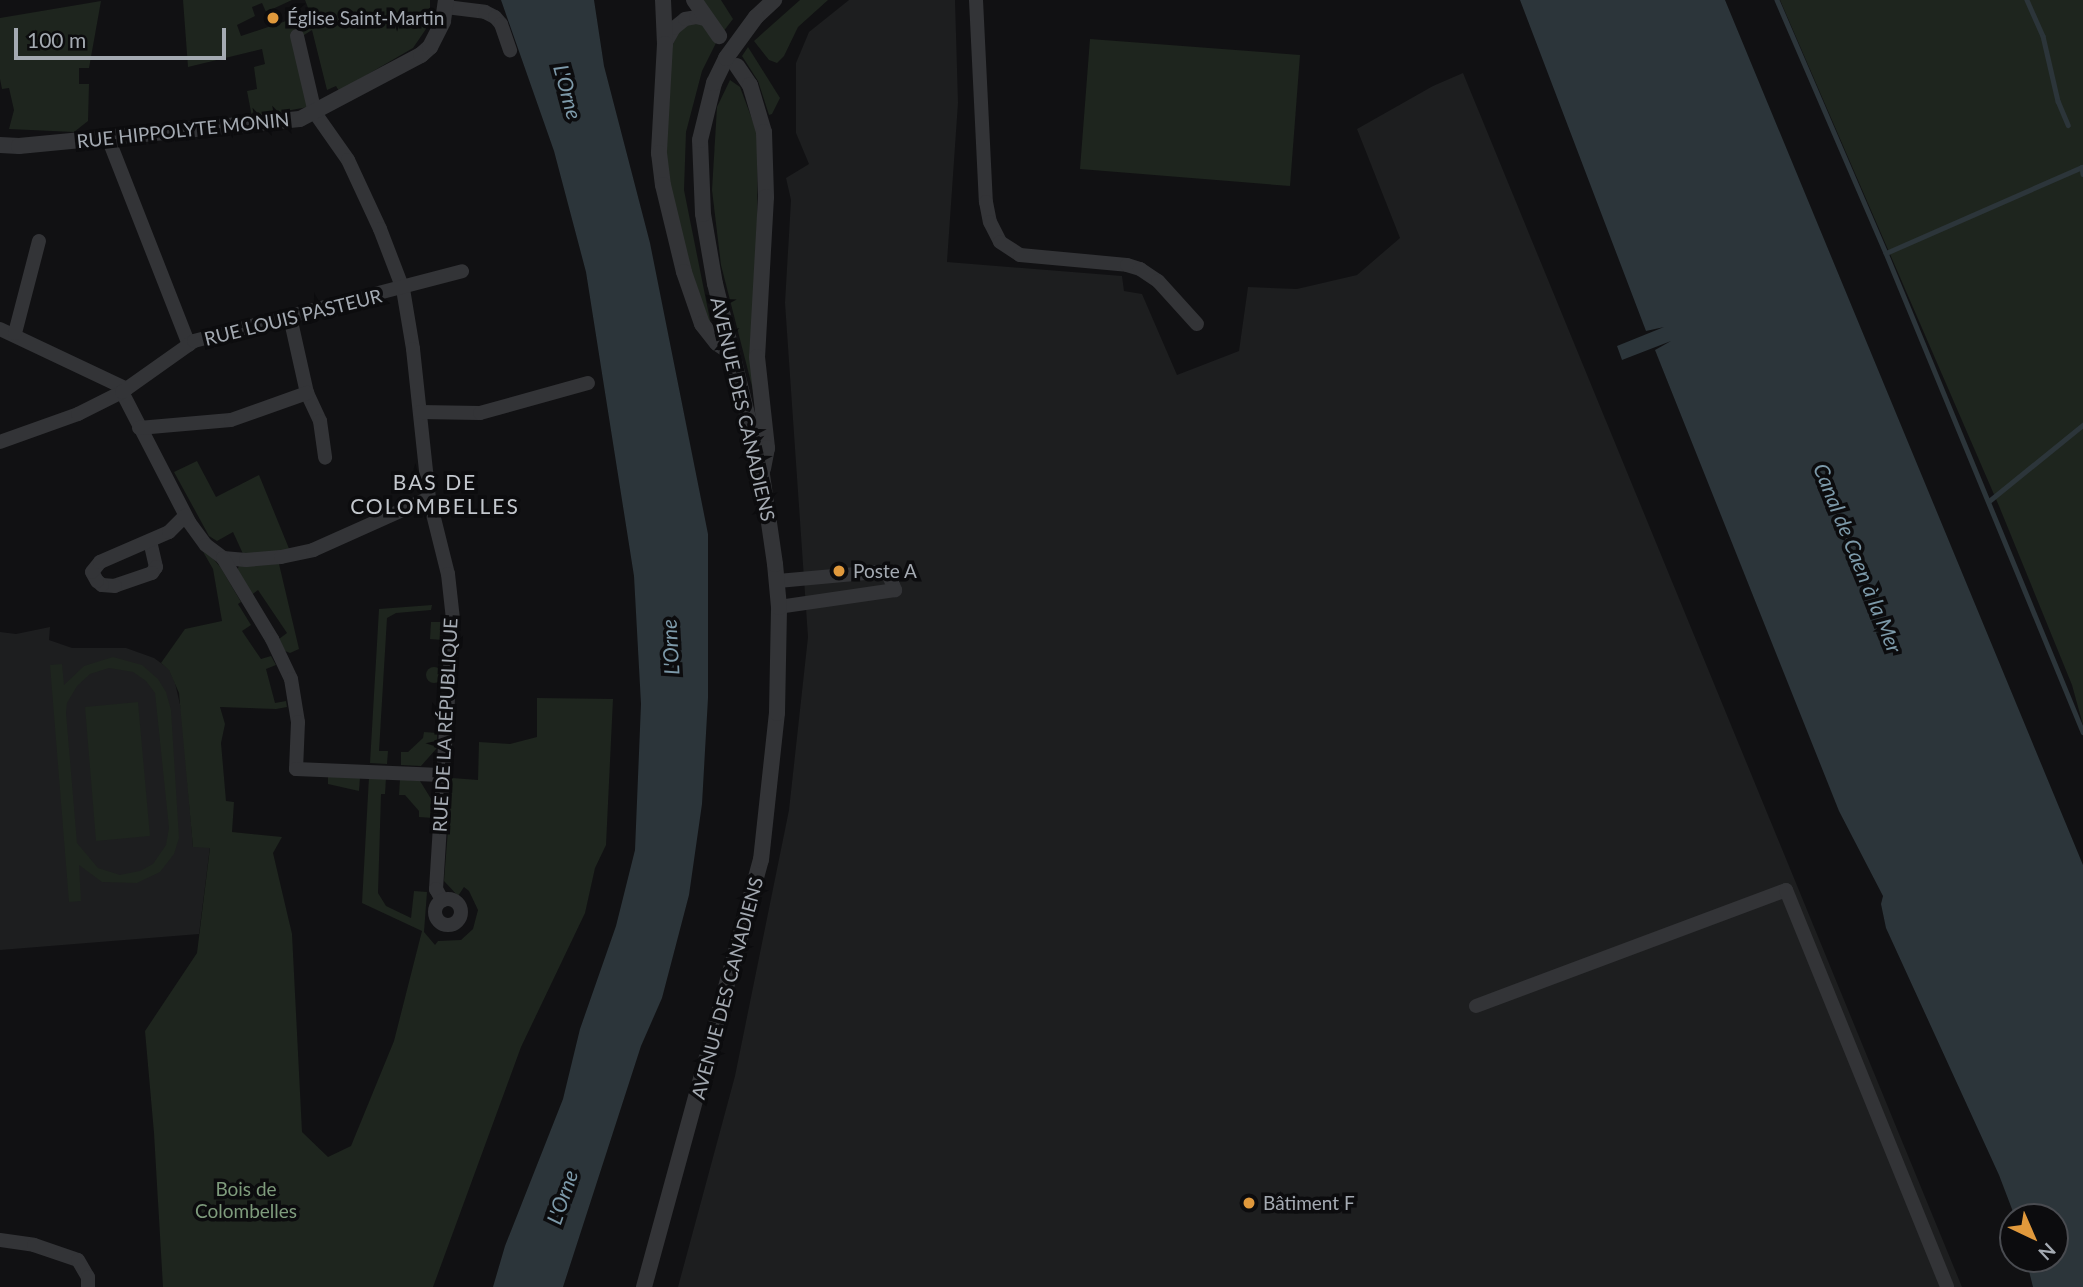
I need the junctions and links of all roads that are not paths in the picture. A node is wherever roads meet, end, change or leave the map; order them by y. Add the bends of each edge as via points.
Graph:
1 (663, 0) edge
2 (694, 0) edge
3 (774, 0) edge
4 (976, 0) edge
5 (446, 3) edge
6 (709, 20) junction
7 (297, 36) dead end
8 (719, 36) dead end
9 (665, 44) junction
10 (510, 50) dead end
11 (737, 66) dead end
12 (315, 113) junction
13 (108, 138) junction
14 (0, 145) edge
15 (39, 241) dead end
16 (462, 271) dead end
17 (402, 289) junction
18 (290, 317) junction
19 (1197, 324) dead end
20 (0, 329) edge
21 (15, 333) junction
22 (188, 345) junction
23 (732, 353) junction
24 (588, 383) dead end
25 (125, 391) junction
26 (307, 393) junction
27 (420, 412) junction
28 (139, 428) junction
29 (0, 442) edge
30 (325, 458) dead end
31 (762, 475) junction
32 (429, 498) junction
33 (186, 516) junction
34 (150, 541) dead end
35 (223, 558) junction
36 (778, 581) junction
37 (779, 607) junction
38 (441, 775) junction
39 (442, 900) dead end
40 (1476, 1006) dead end
41 (0, 1240) edge
42 (88, 1287) edge
43 (644, 1287) edge
44 (1947, 1287) edge

1 - 9 street
2 - 6 street
3 - 23 street, AVENUE DES CANADIENS, bridge via 726,58 702,130 699,176 715,284
4 - 19 street via 986,202 1000,242 1020,255 1140,269 1158,281
5 - 10 street via 495,17
5 - 12 street, RUE HIPPOLYTE MONIN via 435,39 421,55
6 - 8 street
6 - 9 street via 685,19 674,27
7 - 12 street
9 - 23 street via 659,153 663,186 702,324
11 - 31 street via 750,85 764,132 766,198 757,357 767,448
12 - 13 street, RUE HIPPOLYTE MONIN via 280,123
12 - 17 street, RUE DE LA RÉPUBLIQUE via 348,160
13 - 14 street, RUE HIPPOLYTE MONIN
13 - 22 street
15 - 21 street
16 - 17 street, RUE LOUIS PASTEUR
17 - 18 street, RUE LOUIS PASTEUR
17 - 27 street, RUE DE LA RÉPUBLIQUE
18 - 22 street, RUE LOUIS PASTEUR
18 - 26 street
20 - 21 street
21 - 25 street
22 - 25 street, RUE LOUIS PASTEUR
23 - 31 street, AVENUE DES CANADIENS
24 - 27 street via 480,413
25 - 28 street
25 - 29 street, RUE LOUIS PASTEUR via 78,414
26 - 28 street via 231,420
26 - 30 street via 320,421
27 - 32 street, RUE DE LA RÉPUBLIQUE
28 - 33 street
31 - 36 street, AVENUE DES CANADIENS
32 - 35 street via 304,552 246,561
32 - 38 street, RUE DE LA RÉPUBLIQUE via 452,610
33 - 34 street
33 - 35 street via 206,545
35 - 38 street via 272,639 290,679 298,722 296,769
36 - 37 street, AVENUE DES CANADIENS
36 - 37 street via 887,571 895,590
37 - 43 street, AVENUE DES CANADIENS via 777,713 761,860
38 - 39 street, RUE DE LA RÉPUBLIQUE via 436,889
40 - 44 street via 1786,890
41 - 42 street via 78,1259

